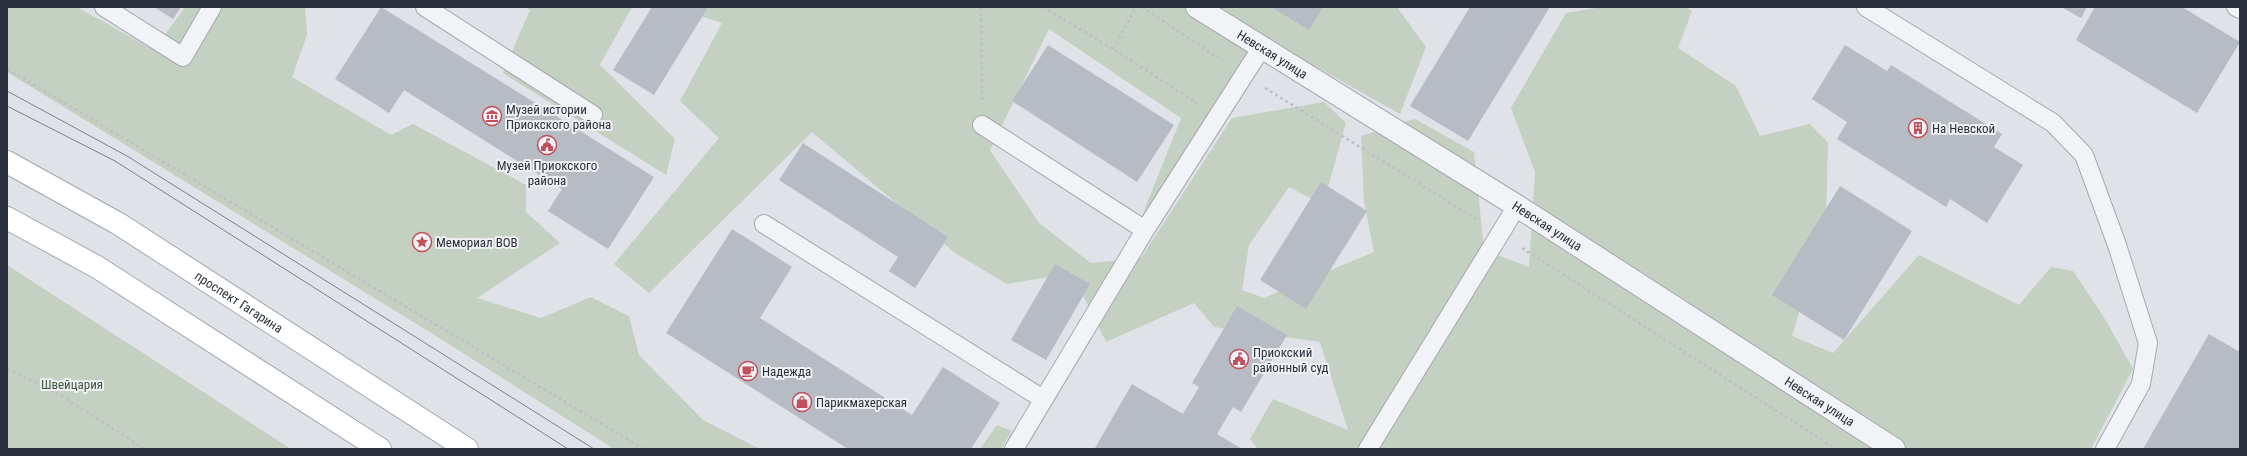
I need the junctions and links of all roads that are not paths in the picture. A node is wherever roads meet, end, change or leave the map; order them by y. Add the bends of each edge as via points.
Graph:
1 (104, 7) edge
2 (212, 7) edge
3 (425, 7) edge
4 (1198, 7) edge
5 (1866, 7) edge
6 (2236, 7) edge
7 (2240, 10) edge
8 (1262, 47) junction
9 (593, 114) dead end
10 (982, 125) road end
11 (7, 162) edge
12 (1517, 206) junction
13 (7, 218) edge
14 (764, 224) dead end
15 (1144, 230) junction
16 (1043, 399) junction
17 (380, 449) edge
18 (467, 449) edge
19 (1014, 449) edge
20 (1368, 449) edge
21 (1894, 449) edge
22 (2105, 449) edge

1 - 2 lane via 183,57
3 - 9 lane
4 - 8 street, Невская улица
5 - 22 lane via 2053,123 2084,155 2117,245 2148,343 2141,384
6 - 7 lane
8 - 12 street, Невская улица
8 - 15 lane
10 - 15 lane
11 - 18 main road, проспект Гагарина via 119,224
12 - 20 lane
12 - 21 street, Невская улица
13 - 17 main road via 97,268
14 - 16 lane
15 - 16 lane
16 - 19 lane

